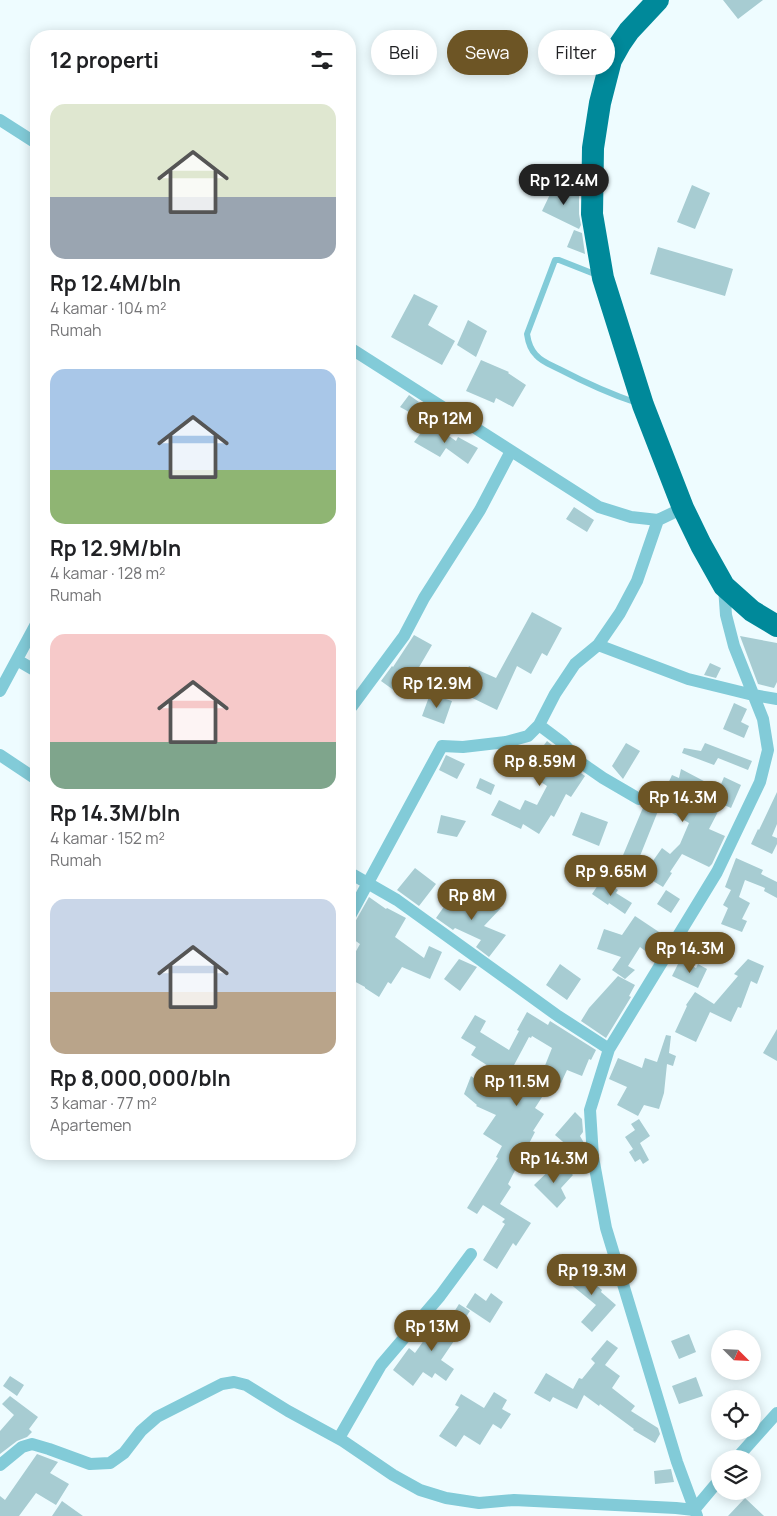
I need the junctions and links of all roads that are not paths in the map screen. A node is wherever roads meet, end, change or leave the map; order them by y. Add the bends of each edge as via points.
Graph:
1 (658, 0) edge
2 (0, 120) edge
3 (30, 139) edge
4 (603, 278) junction
5 (356, 352) edge
6 (643, 405) junction
7 (511, 451) junction
8 (683, 508) junction
9 (658, 520) junction
10 (724, 586) junction
11 (777, 626) edge
12 (30, 635) edge
13 (598, 645) junction
14 (17, 660) junction
15 (30, 668) edge
16 (0, 691) edge
17 (753, 695) junction
18 (777, 699) edge
19 (356, 701) edge
20 (538, 725) junction
21 (0, 755) edge
22 (30, 775) edge
23 (639, 799) dead end
24 (356, 877) edge
25 (367, 884) junction
26 (356, 905) edge
27 (609, 1049) junction
28 (471, 1254) dead end
29 (777, 1413) edge
30 (339, 1438) junction
31 (744, 1450) edge
32 (0, 1465) edge
33 (711, 1492) edge
34 (587, 1510) edge
35 (696, 1513) edge

1 - 4 highway via 620,44 611,60 600,103 593,148 592,208
2 - 3 street
4 - 6 highway
4 - 6 lane via 555,260 527,334 528,340 541,360 619,398
5 - 7 street
6 - 8 highway
7 - 9 street via 599,507 631,517
7 - 19 street via 480,510 424,598 404,636
8 - 9 street
8 - 10 highway
9 - 13 street via 637,581 620,614
10 - 11 highway via 752,611
10 - 17 street via 726,615 734,646
12 - 14 street
13 - 17 street via 688,679
13 - 20 street via 575,664
14 - 15 street
14 - 16 street
17 - 18 street
17 - 27 street via 763,719 768,750 760,782 717,872
20 - 23 street via 580,762
20 - 25 street via 528,736 506,742 442,746
21 - 22 street
24 - 25 street
25 - 26 street
25 - 27 street via 397,900
27 - 35 street via 590,1110 593,1157 605,1219 677,1462
28 - 30 street via 381,1365
29 - 31 street
30 - 32 street via 246,1385 234,1382 222,1384 157,1417 124,1453 110,1463 90,1464 32,1444 22,1447
30 - 34 street via 400,1479 420,1490 446,1498 480,1503 514,1500
33 - 35 street
34 - 35 street via 676,1508

